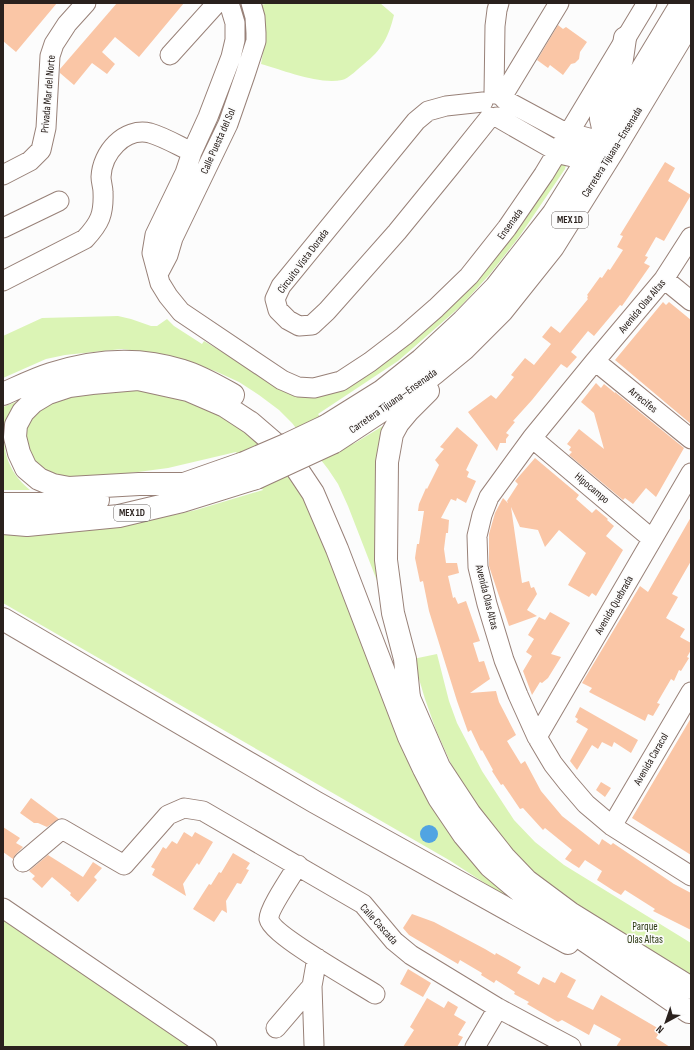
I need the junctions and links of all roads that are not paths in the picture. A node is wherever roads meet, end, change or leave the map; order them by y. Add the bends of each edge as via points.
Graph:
1 (86, 3) edge
2 (217, 3) edge
3 (229, 3) edge
4 (251, 3) edge
5 (499, 3) edge
6 (559, 3) edge
7 (647, 3) edge
8 (682, 3) edge
9 (691, 21) edge
10 (625, 38) junction
11 (170, 55) dead end
12 (495, 104) junction
13 (208, 117) junction
14 (538, 118) junction
15 (228, 124) junction
16 (528, 135) junction
17 (563, 143) junction
18 (597, 144) junction
19 (192, 152) junction
20 (3, 175) edge
21 (60, 201) dead end
22 (3, 228) edge
23 (691, 237) edge
24 (158, 274) junction
25 (664, 279) junction
26 (3, 281) edge
27 (691, 301) edge
28 (464, 349) junction
29 (595, 361) junction
30 (314, 388) joint
31 (3, 394) edge
32 (330, 434) junction
33 (532, 438) junction
34 (691, 439) edge
35 (250, 471) junction
36 (691, 473) edge
37 (184, 484) junction
38 (3, 504) edge
39 (3, 523) edge
40 (652, 538) junction
41 (3, 619) edge
42 (691, 692) edge
43 (409, 698) junction
44 (537, 737) junction
45 (612, 826) junction
46 (23, 862) dead end
47 (298, 866) junction
48 (691, 876) edge
49 (3, 908) edge
50 (317, 958) junction
51 (312, 986) junction
52 (691, 988) edge
53 (375, 994) dead end
54 (498, 1008) junction
55 (690, 1012) edge
56 (276, 1028) dead end
57 (314, 1045) dead end
58 (207, 1047) edge
59 (475, 1047) edge
60 (571, 1047) edge

1 - 20 street, Privada Mar del Norte via 67,24 54,44 50,56 46,128 41,150 30,161
2 - 11 street
3 - 13 street, Calle Puesta del Sol via 235,23 235,40
4 - 15 street, Calle Puesta del Sol via 256,25 256,41
5 - 12 street via 495,26
6 - 12 street, Circuito Vista Dorada
7 - 10 street, Ensenada
8 - 18 main road, Carretera Tijuana–Ensenada / MEX 1D
9 - 28 main road, Carretera Tijuana–Ensenada / MEX 1D via 553,248 502,311
10 - 17 street, Ensenada
10 - 18 main road via 615,80 601,109
12 - 12 street, Circuito Vista Dorada via 446,106 428,111 416,120 281,286 275,299 278,310 299,326 312,325 327,311 450,168
12 - 14 street
12 - 16 street
13 - 15 street
13 - 19 street, Calle Puesta del Sol
14 - 16 street
14 - 17 street
15 - 24 street, Calle Puesta del Sol
16 - 17 street
17 - 18 main road
17 - 30 street, Ensenada via 508,228 464,281 404,336 370,362 341,381
18 - 32 main road, Carretera Tijuana–Ensenada / MEX 1D via 553,214 496,287 421,360
19 - 24 street, Calle Puesta del Sol via 185,174 156,235 152,253
19 - 26 street via 149,133 135,133 118,142 106,157 101,177 104,208 100,221 93,230 85,239
21 - 22 street
23 - 25 street, Avenida Olas Altas
24 - 30 street, Calle Puesta del Sol via 160,283 181,312 282,380 298,387
25 - 27 street
25 - 29 street, Avenida Olas Altas
28 - 32 main road, Carretera Tijuana–Ensenada / MEX 1D via 413,390
28 - 43 main road via 398,423 392,434 387,462 386,560 393,613 405,659
29 - 33 street, Avenida Olas Altas
29 - 34 street, Arrecifes
31 - 43 main road via 51,374 87,364 126,361 156,364 202,378 249,405 276,425 300,448 324,487
32 - 35 main road, Carretera Tijuana–Ensenada / MEX 1D, bridge
33 - 40 street, Hipocampo
33 - 44 street, Avenida Olas Altas via 489,497 482,514 477,544 478,568 504,660
35 - 37 main road, Carretera Tijuana–Ensenada / MEX 1D
35 - 39 main road, Carretera Tijuana–Ensenada / MEX 1D via 182,501 119,516 27,524
36 - 40 street, Avenida Quebrada
37 - 38 main road, Carretera Tijuana–Ensenada / MEX 1D via 127,496 63,504
37 - 55 main road via 69,488 53,485 39,479 26,468 15,437 16,425 23,412 48,393 92,382 138,379 188,390 225,406 251,423 287,454 313,493 424,769 439,798 464,835 490,866 552,918
40 - 44 street, Avenida Quebrada
41 - 55 main road via 316,802
42 - 45 street, Avenida Caracol
43 - 52 main road via 439,767 470,814 527,881 570,913
44 - 45 street, Avenida Olas Altas via 568,783 586,804
45 - 48 street, Avenida Olas Altas
46 - 47 street, Calle Cascada via 62,829 124,866 168,815 184,808 203,811
47 - 50 street via 272,907 269,918 272,926 279,932
47 - 54 street, Calle Cascada via 363,904 394,941 411,955
49 - 58 street
50 - 51 street
50 - 53 street
51 - 56 street
51 - 57 street
54 - 59 street
54 - 60 street, Calle Cascada

